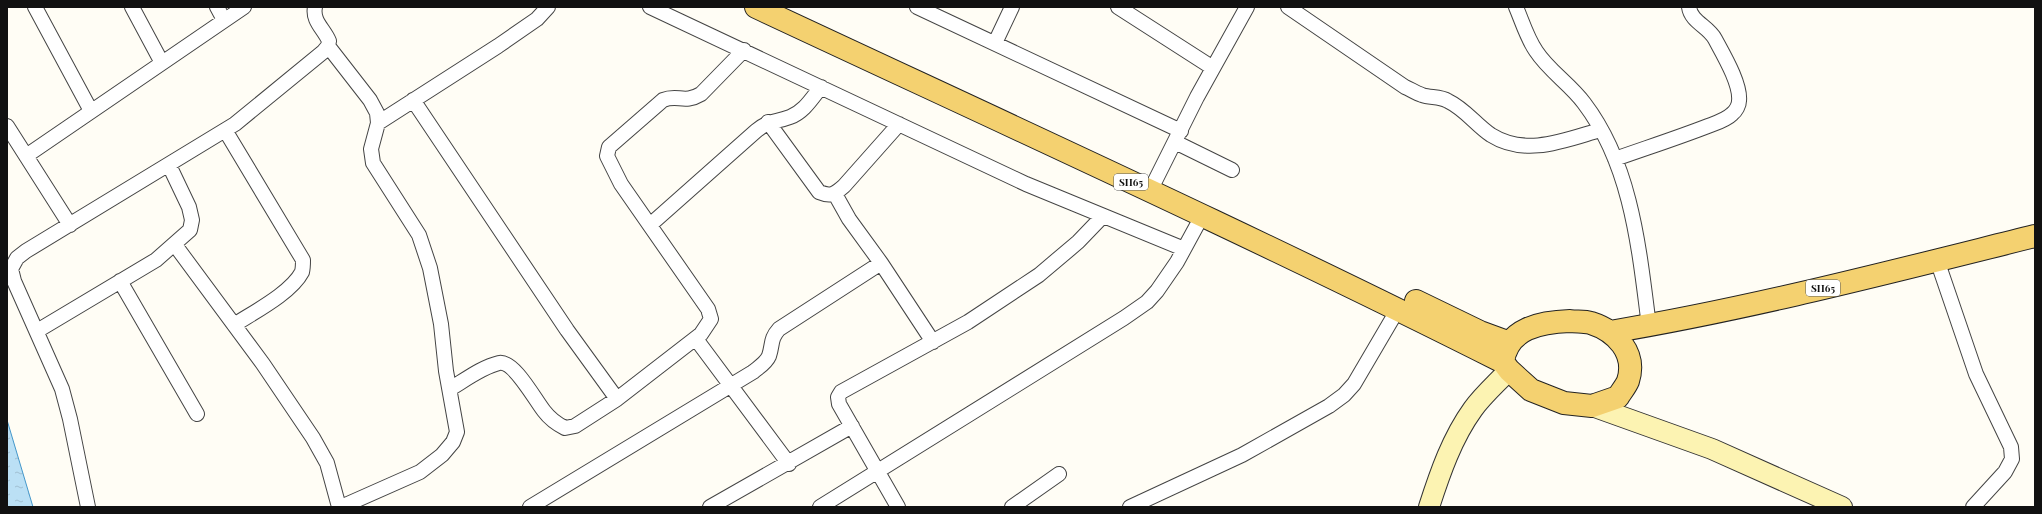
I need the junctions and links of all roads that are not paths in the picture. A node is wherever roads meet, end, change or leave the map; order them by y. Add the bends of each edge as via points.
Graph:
1 (35, 7) edge
2 (132, 7) edge
3 (217, 7) edge
4 (244, 7) edge
5 (548, 7) edge
6 (650, 7) edge
7 (756, 7) edge
8 (786, 7) edge
9 (918, 7) edge
10 (1012, 7) edge
11 (1118, 7) edge
12 (1247, 7) edge
13 (1288, 7) edge
14 (1516, 7) edge
15 (1689, 7) edge
16 (311, 9) edge
17 (224, 20) junction
18 (995, 43) junction
19 (328, 46) junction
20 (744, 50) junction
21 (162, 63) junction
22 (1214, 68) junction
23 (821, 87) junction
24 (413, 100) junction
25 (91, 111) junction
26 (768, 122) junction
27 (378, 123) junction
28 (899, 124) junction
29 (7, 126) edge
30 (225, 130) junction
31 (1600, 130) junction
32 (1178, 136) junction
33 (26, 156) junction
34 (1615, 159) junction
35 (169, 165) junction
36 (1232, 170) dead end
37 (1153, 185) junction
38 (835, 194) junction
39 (1103, 216) junction
40 (1202, 216) junction
41 (70, 224) junction
42 (650, 225) junction
43 (2035, 236) edge
44 (175, 245) junction
45 (1184, 249) junction
46 (1937, 260) junction
47 (881, 263) junction
48 (120, 281) junction
49 (1398, 309) junction
50 (234, 325) junction
51 (1649, 326) junction
52 (37, 331) junction
53 (1610, 332) junction
54 (696, 339) junction
55 (933, 342) junction
56 (1507, 358) junction
57 (731, 387) junction
58 (450, 389) junction
59 (617, 399) junction
60 (1592, 406) junction
61 (197, 414) dead end
62 (852, 426) junction
63 (789, 464) junction
64 (878, 469) junction
65 (1060, 474) dead end
66 (88, 507) edge
67 (340, 507) edge
68 (530, 507) edge
69 (710, 507) edge
70 (820, 507) edge
71 (898, 507) edge
72 (1012, 507) edge
73 (1130, 507) edge
74 (1429, 507) edge
75 (1842, 507) edge
76 (1973, 507) edge

1 - 25 street
2 - 21 street
3 - 17 street
4 - 17 street
5 - 24 street via 520,31
6 - 20 street
7 - 37 main road, SH65
8 - 37 main road, SH65
9 - 18 street
10 - 18 street
11 - 22 street
12 - 22 street
13 - 31 street via 1405,87 1422,95 1448,100 1492,135 1504,141 1532,147
14 - 31 street via 1536,51 1584,103
15 - 34 street via 1694,19 1713,34 1730,69 1739,92 1736,110 1704,128
16 - 19 street via 327,36
17 - 21 street
18 - 32 street
19 - 27 street via 370,100 377,113
19 - 30 street via 267,99
20 - 23 street
20 - 42 street via 701,94 693,99 670,97 663,100 609,146 608,156 612,167
21 - 25 street
22 - 32 street
23 - 26 street via 802,110 790,117
23 - 28 street
24 - 27 street
24 - 59 street via 567,330
25 - 33 street
26 - 38 street via 819,192 828,196
26 - 42 street
27 - 58 street via 371,149 373,163 419,234 430,268
28 - 38 street
28 - 39 street via 1026,184
29 - 33 street
30 - 35 street
30 - 50 street via 303,260 303,270 298,279
31 - 34 street
32 - 36 street
32 - 37 street
33 - 41 street
34 - 51 street via 1627,194 1641,258
35 - 41 street
35 - 44 street via 189,207 192,220 190,230
37 - 40 main road, SH65
37 - 56 main road, SH65 via 1480,332
38 - 47 street via 849,219
39 - 45 street
39 - 55 street via 1078,242 1039,275
40 - 45 street
40 - 49 main road, SH65
41 - 52 street via 26,251 17,258 11,268 14,281
42 - 54 street via 708,309 708,326
43 - 46 main road, SH65
44 - 48 street via 156,260
44 - 50 street
45 - 64 street via 1157,292 1141,306
46 - 51 main road, SH65 via 1808,292
46 - 76 street via 1976,374 2011,447 2012,459 2005,472
47 - 55 street
47 - 57 street via 779,330 772,336 768,356 763,364
48 - 52 street
48 - 61 street
49 - 56 main road, SH65
49 - 73 street via 1354,384 1344,395 1242,455
50 - 67 street via 313,438 327,463
51 - 53 main road, SH65
52 - 66 street via 66,404
53 - 56 main road, SH65 via 1591,323 1545,322 1521,333
53 - 60 main road, SH65 via 1623,343 1628,354 1628,381 1618,397
54 - 57 street
54 - 59 street
55 - 62 street via 841,392 839,404
56 - 60 main road, SH65 via 1531,390 1564,403
56 - 74 main road via 1456,437 1439,474
57 - 63 street
57 - 68 street
58 - 59 street via 488,367 501,363 510,366 544,411 555,423 565,428 576,426
58 - 67 street via 457,432 453,442 442,455 420,472
60 - 75 main road via 1712,449
62 - 63 street
62 - 64 street
63 - 69 street
64 - 70 street
64 - 71 street
65 - 72 street

